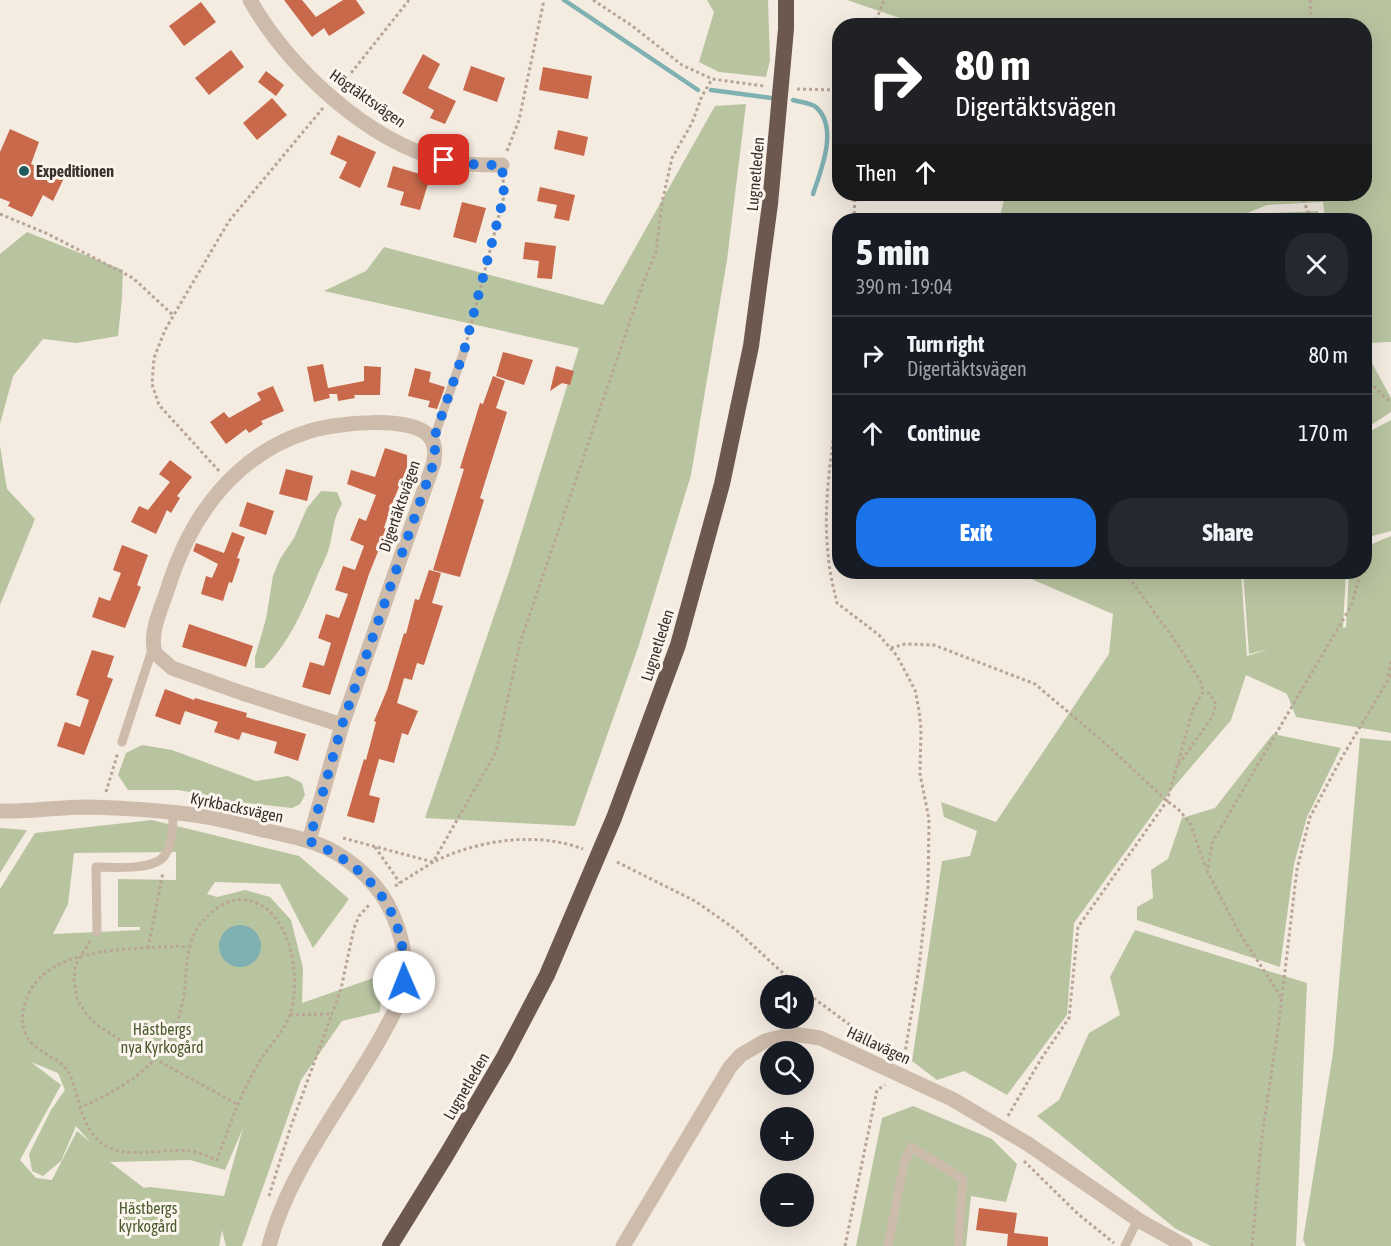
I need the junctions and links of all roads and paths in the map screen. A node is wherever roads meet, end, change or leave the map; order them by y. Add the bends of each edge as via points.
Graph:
1 (250, 0) edge
2 (410, 0) edge
3 (544, 0) edge
4 (593, 0) edge
5 (786, 0) edge
6 (884, 0) edge
7 (1310, 0) edge
8 (877, 18) edge
9 (1311, 18) edge
10 (712, 79) junction
11 (771, 87) dead end
12 (792, 88) dead end
13 (832, 90) edge
14 (332, 97) junction
15 (502, 165) junction
16 (0, 214) edge
17 (174, 315) junction
18 (464, 351) joint
19 (1372, 385) edge
20 (1391, 403) edge
21 (433, 441) junction
22 (832, 461) edge
23 (228, 482) junction
24 (1130, 579) edge
25 (1360, 579) edge
26 (153, 646) junction
27 (891, 648) junction
28 (1391, 661) edge
29 (1391, 675) edge
30 (1387, 681) junction
31 (1202, 693) junction
32 (342, 725) junction
33 (122, 742) joint
34 (1176, 768) junction
35 (105, 796) dead end
36 (1167, 801) junction
37 (0, 811) edge
38 (174, 812) junction
39 (343, 838) dead end
40 (309, 841) junction
41 (374, 845) junction
42 (583, 849) dead end
43 (165, 856) junction
44 (434, 862) junction
45 (616, 862) dead end
46 (1207, 871) junction
47 (400, 884) junction
48 (382, 896) junction
49 (97, 932) junction
50 (188, 947) junction
51 (148, 948) junction
52 (114, 951) junction
53 (80, 957) junction
54 (785, 975) edge
55 (814, 998) edge
56 (1282, 999) junction
57 (333, 1014) junction
58 (290, 1015) junction
59 (157, 1058) junction
60 (894, 1087) dead end
61 (237, 1104) junction
62 (79, 1108) junction
63 (1000, 1128) junction
64 (1019, 1156) dead end
65 (268, 1197) dead end
66 (1138, 1219) junction
67 (269, 1246) edge
68 (390, 1246) edge
69 (624, 1246) edge
70 (845, 1246) edge
71 (888, 1246) edge
72 (958, 1246) edge
73 (1119, 1246) edge
74 (1125, 1246) edge
75 (1185, 1246) edge
76 (1252, 1246) edge

1 - 14 street, Högtäktsvägen via 278,44
2 - 14 path
3 - 15 path via 519,120
4 - 10 path via 682,65
5 - 68 highway, Lugnetleden via 770,204 752,346 722,484 678,645 614,818 547,975 504,1057
6 - 8 path
7 - 9 path
10 - 11 path
10 - 44 path via 672,158 656,252 520,643 496,752
12 - 13 path
14 - 15 street, Högtäktsvägen via 377,130 425,154 455,162
14 - 17 path via 229,221
15 - 18 path via 504,196
16 - 17 path via 133,278
17 - 23 path via 154,358 152,384 159,405
18 - 21 lane
19 - 20 path
21 - 23 street, Digertäktsvägen via 420,429 404,424 334,425 285,441
21 - 32 street, Digertäktsvägen via 434,462 425,493
22 - 27 path via 827,531 837,603
23 - 26 street, Digertäktsvägen via 201,514 186,541 172,574
24 - 31 path via 1178,645 1202,684
25 - 46 path via 1351,606 1213,841
26 - 32 street via 172,668
26 - 33 lane
27 - 36 path via 905,644 934,645 1035,684
27 - 55 path via 915,690 921,729 920,774 929,819 926,919 904,1057 857,1030
28 - 30 path
29 - 30 path
30 - 56 path via 1310,817 1297,869
31 - 34 path
31 - 34 path via 1209,693 1216,704 1214,716
32 - 40 street, Digertäktsvägen
33 - 35 path
34 - 36 path
36 - 46 path via 1190,823
36 - 63 path via 1078,927 1069,1018
37 - 38 street, Kyrkbacksvägen via 84,807
38 - 40 street, Kyrkbacksvägen
38 - 43 lane
39 - 41 path
40 - 48 street, Kyrkbacksvägen via 354,866
41 - 44 path
41 - 47 path
42 - 44 path via 553,840 532,839 470,848
43 - 49 lane via 151,866 96,867
43 - 51 path
44 - 47 path
45 - 54 path via 695,901 735,929
46 - 56 path via 1239,932
47 - 48 path
48 - 57 path via 366,907 354,928
48 - 67 street, Kyrkbacksvägen via 403,949 402,992 393,1015 300,1172
49 - 52 path
49 - 53 path
50 - 51 path
50 - 58 path via 201,922 220,904 243,899 256,902 271,912 290,948 294,973
50 - 59 path via 184,1001 175,1030
51 - 52 path
52 - 53 path
53 - 59 path via 74,980 77,999 86,1014 114,1036
53 - 62 path via 47,970 33,985 21,1019 34,1047 62,1064 69,1074
56 - 76 path via 1261,1144
57 - 58 path
57 - 65 path
58 - 61 path
59 - 61 path
59 - 62 path via 122,1087
60 - 70 path via 877,1090
61 - 62 path via 218,1160 196,1152 111,1149 96,1140
63 - 66 street, Hällavägen
63 - 69 street, Hällavägen via 952,1099 820,1038 793,1034 765,1041 741,1055 730,1067
64 - 73 path via 1078,1214
66 - 74 lane
66 - 75 street, Hällavägen
71 - 72 lane via 904,1163 911,1147 963,1179

